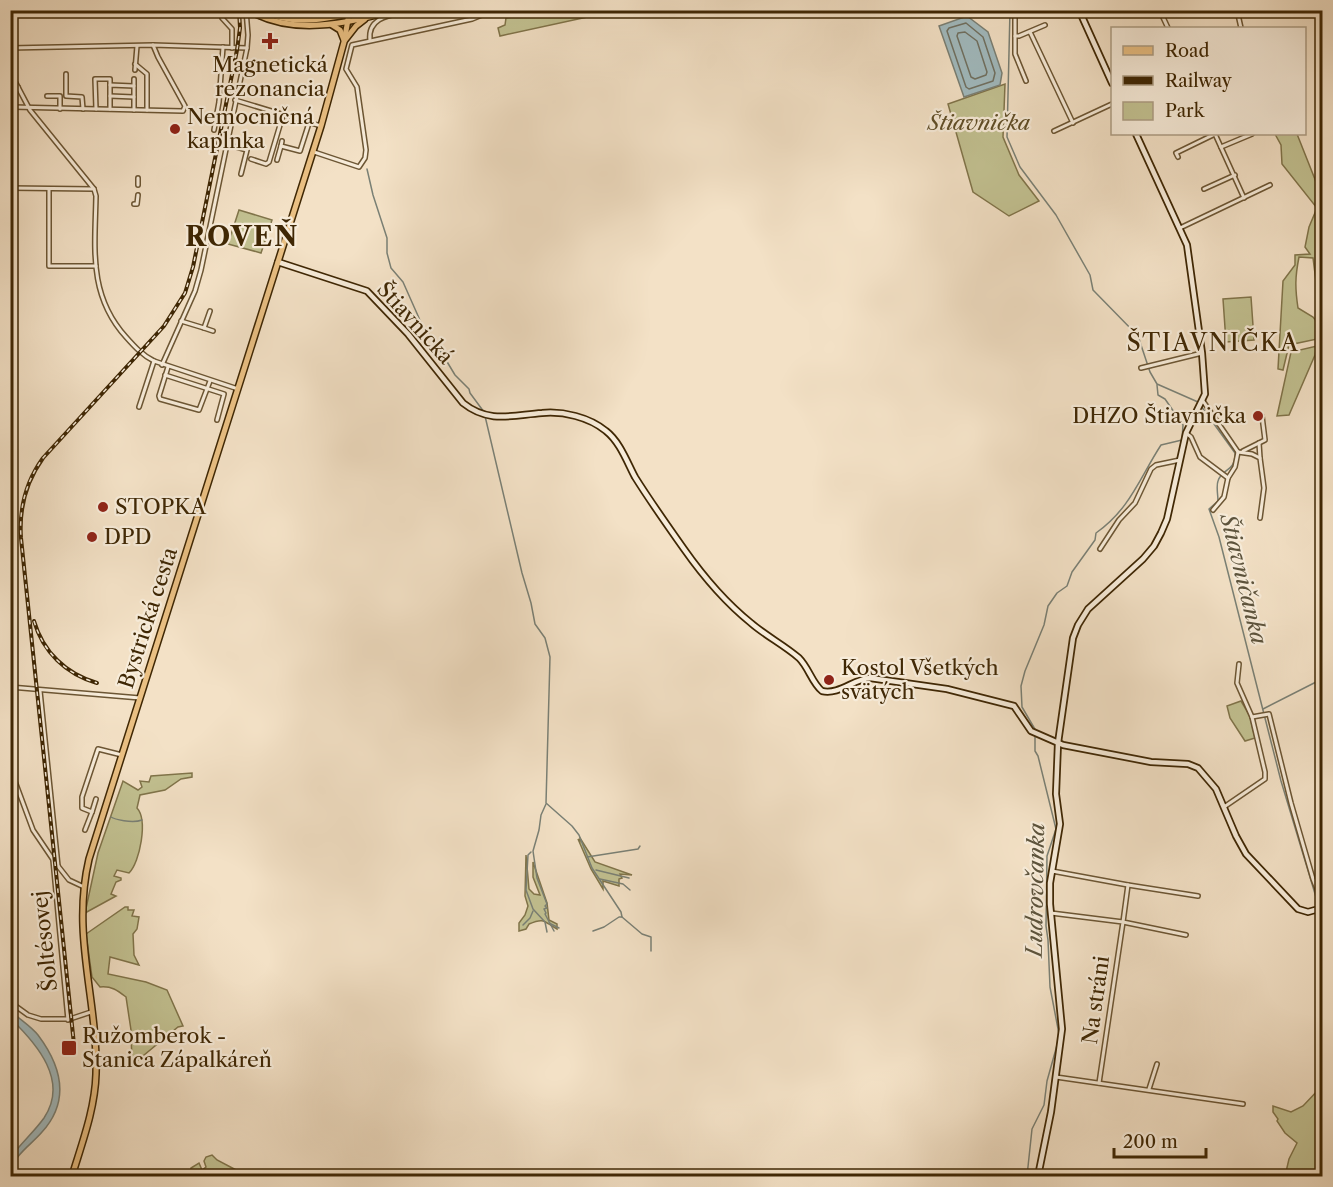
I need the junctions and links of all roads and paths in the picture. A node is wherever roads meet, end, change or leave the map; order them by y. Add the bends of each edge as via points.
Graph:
1 (260, 10) edge
2 (271, 10) edge
3 (310, 10) edge
4 (396, 10) edge
5 (414, 10) edge
6 (494, 10) edge
7 (1015, 10) edge
8 (1078, 10) edge
9 (1169, 10) edge
10 (1237, 10) edge
11 (249, 11) edge
12 (1160, 12) edge
13 (368, 14) edge
14 (349, 15) edge
15 (222, 18) dead end
16 (331, 24) junction
17 (1045, 26) dead end
18 (1168, 27) edge
19 (1241, 27) edge
20 (1030, 32) junction
21 (1015, 36) junction
22 (370, 41) junction
23 (344, 42) junction
24 (153, 45) junction
25 (137, 46) junction
26 (223, 47) junction
27 (10, 48) edge
28 (232, 48) junction
29 (247, 48) junction
30 (135, 64) junction
31 (135, 70) dead end
32 (10, 72) edge
33 (66, 74) dead end
34 (134, 79) dead end
35 (1111, 79) edge
36 (1026, 81) dead end
37 (110, 86) junction
38 (134, 86) junction
39 (18, 87) junction
40 (47, 96) dead end
41 (110, 96) junction
42 (134, 97) junction
43 (235, 100) junction
44 (1111, 105) edge
45 (13, 106) junction
46 (28, 107) junction
47 (60, 108) junction
48 (83, 109) junction
49 (96, 109) junction
50 (110, 109) junction
51 (134, 110) junction
52 (147, 110) junction
53 (10, 115) edge
54 (283, 115) junction
55 (309, 123) junction
56 (1073, 123) junction
57 (321, 126) junction
58 (213, 130) dead end
59 (1054, 131) dead end
60 (1136, 135) edge
61 (1213, 135) edge
62 (1215, 135) edge
63 (1250, 135) edge
64 (282, 141) dead end
65 (226, 144) junction
66 (281, 146) junction
67 (1221, 147) junction
68 (313, 151) junction
69 (1178, 157) dead end
70 (251, 159) dead end
71 (277, 160) dead end
72 (241, 174) dead end
73 (1235, 175) junction
74 (138, 178) dead end
75 (138, 185) dead end
76 (1270, 185) dead end
77 (10, 188) edge
78 (49, 189) junction
79 (94, 189) junction
80 (1204, 189) dead end
81 (138, 195) dead end
82 (1244, 198) junction
83 (134, 204) dead end
84 (1180, 228) junction
85 (278, 262) junction
86 (96, 266) junction
87 (210, 310) dead end
88 (181, 321) junction
89 (204, 328) junction
90 (213, 331) dead end
91 (1202, 353) junction
92 (154, 361) junction
93 (162, 365) junction
94 (168, 367) junction
95 (1141, 368) dead end
96 (165, 375) junction
97 (211, 380) junction
98 (207, 389) junction
99 (238, 389) junction
100 (1201, 403) junction
101 (139, 407) dead end
102 (1262, 416) dead end
103 (217, 420) dead end
104 (1186, 432) junction
105 (1259, 443) junction
106 (1243, 451) junction
107 (1238, 452) junction
108 (1260, 458) junction
109 (1180, 459) junction
110 (1228, 478) junction
111 (1213, 510) dead end
112 (1260, 518) dead end
113 (1100, 549) dead end
114 (10, 644) edge
115 (1239, 664) dead end
116 (11, 688) edge
117 (40, 691) junction
118 (10, 694) edge
119 (140, 698) junction
120 (1252, 717) junction
121 (1058, 742) junction
122 (122, 755) junction
123 (10, 768) edge
124 (96, 799) dead end
125 (1224, 807) junction
126 (92, 812) junction
127 (85, 830) dead end
128 (53, 860) junction
129 (58, 866) junction
130 (1052, 871) junction
131 (1128, 885) junction
132 (84, 887) junction
133 (1198, 896) dead end
134 (1322, 901) edge
135 (1321, 909) edge
136 (1051, 913) junction
137 (1123, 922) junction
138 (1186, 935) dead end
139 (10, 1002) edge
140 (91, 1012) junction
141 (68, 1020) junction
142 (1157, 1064) dead end
143 (1056, 1077) junction
144 (1099, 1083) junction
145 (1149, 1089) junction
146 (1243, 1104) dead end
147 (72, 1176) edge
148 (1038, 1176) edge

1 - 14 main road via 296,21
2 - 3 street via 304,16
4 - 13 main road
5 - 22 street via 377,19 370,28
6 - 22 street via 472,19
7 - 21 street
8 - 35 street
9 - 12 street
10 - 19 street
11 - 16 main road via 289,26
11 - 29 street
12 - 18 street
13 - 14 main road
13 - 23 main road
14 - 16 main road
14 - 23 main road, Bystrická cesta
15 - 28 street via 232,29
16 - 23 main road via 340,30
17 - 20 street
20 - 21 street
20 - 56 street
21 - 36 street via 1015,54
22 - 68 street via 352,45 346,72 357,87 365,158 359,167
23 - 57 main road, Bystrická cesta
24 - 25 street
24 - 26 street
24 - 52 street via 185,109
25 - 27 street
25 - 30 street
26 - 28 street
26 - 58 street
28 - 29 street
29 - 43 street
30 - 31 street
30 - 52 street via 147,74
32 - 39 street
33 - 48 street via 66,96 82,97
34 - 38 street
37 - 38 street
37 - 41 street
37 - 49 street via 110,79 95,79
38 - 42 street
39 - 45 street
39 - 46 street
40 - 47 street via 60,96
41 - 42 street
41 - 50 street
42 - 51 street
43 - 54 street
43 - 65 street
44 - 56 street
45 - 46 street
45 - 53 street
46 - 47 street
46 - 79 street
47 - 48 street
48 - 49 street
49 - 50 street
50 - 51 street
51 - 52 street
54 - 55 street
54 - 70 street via 269,162
55 - 57 street
55 - 66 street via 300,151
56 - 59 street
57 - 68 main road, Bystrická cesta
60 - 84 street
61 - 69 street via 1176,153
62 - 67 street
63 - 67 street
64 - 66 street
65 - 72 street via 248,150
65 - 88 street via 197,286
66 - 71 street
67 - 73 street
68 - 85 main road, Bystrická cesta
73 - 80 street
73 - 82 street
74 - 75 street
76 - 82 street
77 - 78 street
78 - 79 street
78 - 86 street via 50,266
79 - 86 street
81 - 83 street
82 - 84 street
84 - 91 street via 1187,245
85 - 99 main road, Bystrická cesta
85 - 121 street, Štiavnická via 367,291 408,334 463,403 481,414 519,417 554,412 582,418 606,430 702,574 751,623 803,663 822,691 832,692 870,678 965,693 1014,706 1035,734
86 - 92 street via 99,291 109,314 142,354
87 - 89 street
88 - 89 street
88 - 93 street
89 - 90 street
91 - 95 street
91 - 100 street via 1205,390
92 - 93 street
92 - 101 street
93 - 94 street
94 - 96 street
94 - 97 street
96 - 98 street
96 - 98 street via 160,399 199,410
97 - 98 street
97 - 99 street
98 - 103 street via 224,394
99 - 119 main road, Bystrická cesta
100 - 104 street
100 - 107 street
102 - 105 street via 1265,440
104 - 109 street
104 - 110 street via 1200,457
105 - 106 street
105 - 108 street
106 - 107 street
106 - 108 street
107 - 110 street
108 - 112 street via 1264,488
109 - 113 street via 1151,469 1135,503
109 - 121 street via 1167,519 1154,546 1088,609 1078,625
110 - 111 street via 1224,497
114 - 116 street via 16,672
115 - 120 street via 1237,683
116 - 117 street
116 - 118 street
117 - 119 street
117 - 129 street
119 - 122 main road, Bystrická cesta
120 - 125 street via 1266,776
120 - 134 street via 1269,714
121 - 125 street via 1152,762 1194,765 1209,779
121 - 130 street via 1056,794 1060,825
122 - 126 street via 98,748 81,803 82,808
122 - 132 main road, Bystrická cesta
123 - 128 street via 33,830
124 - 126 street
125 - 135 street via 1250,859 1296,907 1306,912
126 - 127 street
128 - 129 street
128 - 141 street, Šoltésovej
129 - 132 street via 69,880
130 - 131 street
130 - 136 street
131 - 133 street
131 - 137 street, Na stráni
132 - 140 main road, Bystrická cesta via 82,931
136 - 137 street
136 - 143 street via 1062,1016
137 - 138 street
137 - 144 street, Na stráni
139 - 141 street via 35,1018
140 - 141 street
140 - 147 main road, Bystrická cesta via 95,1091
142 - 145 street
143 - 144 street
143 - 148 street
144 - 145 street
145 - 146 street

